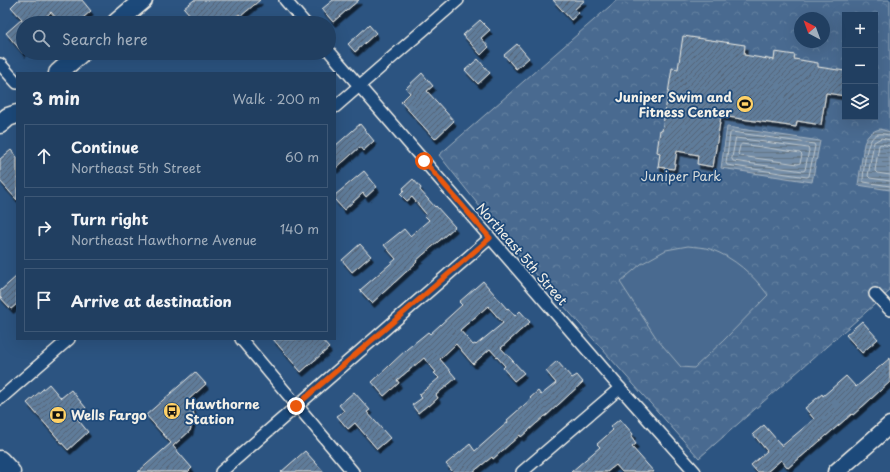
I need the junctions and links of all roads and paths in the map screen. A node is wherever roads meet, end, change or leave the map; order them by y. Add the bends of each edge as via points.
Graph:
1 (143, 0) edge
2 (285, 0) edge
3 (458, 0) edge
4 (124, 16) edge
5 (299, 16) edge
6 (336, 59) edge
7 (73, 60) edge
8 (0, 64) edge
9 (59, 72) edge
10 (16, 83) edge
11 (359, 86) junction
12 (336, 106) edge
13 (490, 238) junction
14 (875, 294) dead end
15 (890, 310) edge
16 (68, 340) edge
17 (242, 340) edge
18 (620, 388) junction
19 (0, 399) edge
20 (296, 406) junction
21 (890, 425) edge
22 (0, 460) edge
23 (11, 472) edge
24 (221, 472) edge
25 (353, 472) edge
26 (522, 472) edge
27 (695, 472) edge
28 (836, 472) edge

1 - 4 main road
2 - 5 street
3 - 11 street
6 - 11 street, Northeast 5th Street
7 - 9 main road
8 - 10 street
11 - 12 street
11 - 13 street, Northeast 5th Street
13 - 18 street, Northeast 5th Street
13 - 20 street
14 - 15 street
16 - 19 street
17 - 20 street
18 - 26 street
18 - 27 street, Northeast 5th Street
20 - 24 street
20 - 25 street
21 - 28 street
22 - 23 main road

